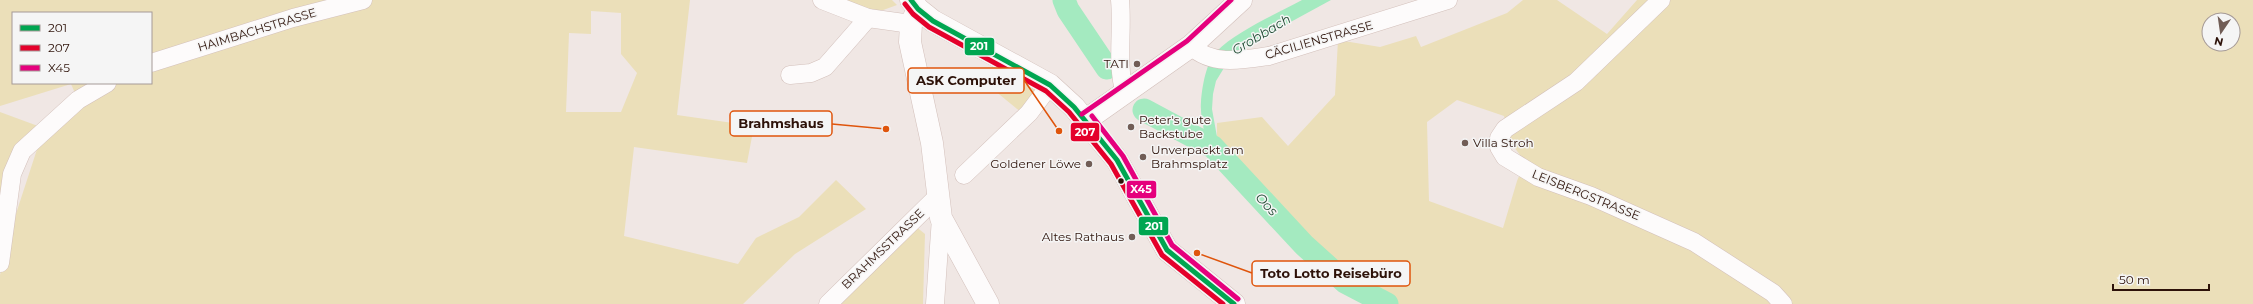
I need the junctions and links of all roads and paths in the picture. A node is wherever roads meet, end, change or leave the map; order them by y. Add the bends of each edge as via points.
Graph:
1 (363, 0) edge
2 (822, 0) edge
3 (1120, 0) edge
4 (1241, 0) edge
5 (1448, 0) edge
6 (1661, 0) edge
7 (913, 11) edge
8 (868, 18) junction
9 (1190, 46) junction
10 (152, 62) edge
11 (790, 75) dead end
12 (105, 84) edge
13 (1050, 85) junction
14 (1125, 94) junction
15 (1086, 120) junction
16 (964, 175) dead end
17 (939, 195) junction
18 (941, 218) junction
19 (0, 263) edge
20 (1226, 301) edge
21 (828, 304) edge
22 (935, 304) edge
23 (988, 304) edge
24 (1783, 304) edge

1 - 10 street, HAIMBACHSTRASSE via 292,18
2 - 8 street
3 - 14 street via 1120,72
4 - 9 main road
5 - 9 street, CÄCILIENSTRASSE via 1269,56 1230,60 1210,58
6 - 24 street, LEISBERGSTRASSE via 1576,82 1505,129 1499,138 1499,147 1505,157 1538,178 1591,196 1694,242 1773,293
7 - 8 street
7 - 13 main road
7 - 17 main road via 910,42 932,142
8 - 11 street via 825,67 811,73
9 - 14 main road
12 - 19 street via 78,100 22,151 12,174
13 - 15 main road
13 - 16 street via 1029,113
14 - 15 main road
15 - 20 main road via 1117,160 1167,250
17 - 18 main road
17 - 21 street, BRAHMSSTRASSE
18 - 22 street
18 - 23 main road

